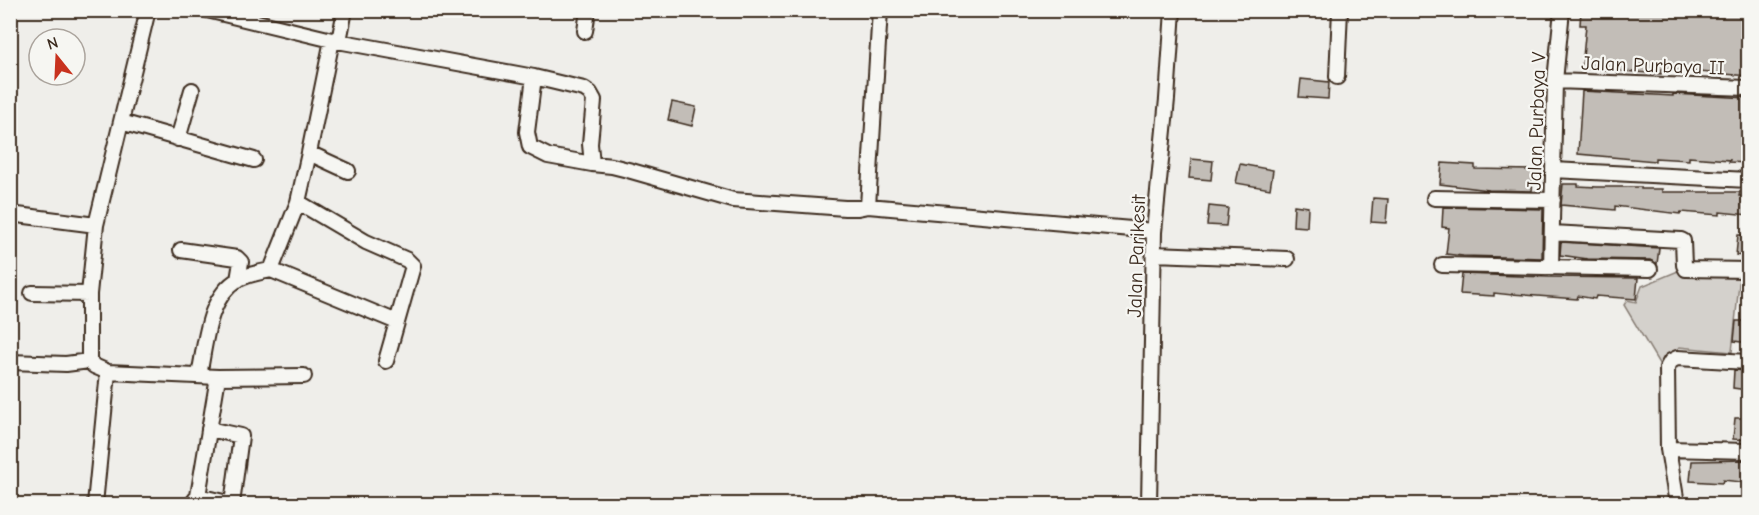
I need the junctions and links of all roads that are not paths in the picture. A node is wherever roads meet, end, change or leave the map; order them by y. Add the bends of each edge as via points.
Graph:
1 (148, 10) edge
2 (207, 10) edge
3 (345, 10) edge
4 (588, 10) edge
5 (880, 10) edge
6 (1173, 10) edge
7 (1340, 10) edge
8 (1562, 10) edge
9 (585, 31) dead end
10 (335, 40) junction
11 (534, 77) junction
12 (1337, 77) dead end
13 (1555, 81) junction
14 (1749, 88) edge
15 (192, 90) dead end
16 (121, 122) junction
17 (178, 139) junction
18 (309, 153) junction
19 (254, 160) dead end
20 (592, 164) junction
21 (1553, 170) junction
22 (348, 171) dead end
23 (1749, 180) edge
24 (1434, 198) dead end
25 (1553, 200) junction
26 (297, 202) junction
27 (868, 206) junction
28 (10, 214) edge
29 (96, 225) junction
30 (1154, 231) junction
31 (1552, 233) junction
32 (181, 250) dead end
33 (1154, 254) junction
34 (1287, 259) dead end
35 (1442, 265) dead end
36 (1551, 268) junction
37 (1650, 269) dead end
38 (271, 270) junction
39 (1749, 270) edge
40 (238, 280) junction
41 (32, 293) dead end
42 (88, 294) junction
43 (397, 322) junction
44 (386, 361) dead end
45 (10, 362) edge
46 (89, 362) junction
47 (1749, 362) edge
48 (108, 372) junction
49 (199, 375) junction
50 (304, 376) dead end
51 (218, 377) junction
52 (209, 429) junction
53 (1668, 449) junction
54 (1749, 451) edge
55 (195, 500) edge
56 (95, 504) edge
57 (232, 504) edge
58 (1149, 504) edge
59 (1677, 504) edge

1 - 16 street
2 - 10 street
3 - 10 street
4 - 9 street
5 - 27 street
6 - 30 street, Jalan Parikesit
7 - 12 street
8 - 13 street, Jalan Purbaya V
10 - 11 street
10 - 18 street
11 - 20 street via 590,93 595,107 590,144
11 - 20 street via 527,132 530,147 548,156
13 - 14 street, Jalan Purbaya II
13 - 21 street, Jalan Purbaya V
15 - 17 street
16 - 17 street
16 - 29 street
17 - 19 street
18 - 22 street
18 - 26 street
20 - 27 street via 628,170 733,200 845,208
21 - 23 street
21 - 25 street, Jalan Purbaya V
24 - 25 street
25 - 31 street, Jalan Purbaya V
26 - 38 street
26 - 43 street via 411,263
27 - 30 street
28 - 29 street
29 - 42 street
30 - 33 street, Jalan Parikesit
31 - 36 street, Jalan Purbaya V
31 - 39 street via 1682,240 1685,268
32 - 40 street via 237,258 241,262
33 - 34 street
33 - 58 street, Jalan Parikesit
35 - 36 street
36 - 37 street
38 - 40 street
38 - 43 street
40 - 49 street via 226,290 212,315
41 - 42 street
42 - 46 street
43 - 44 street
45 - 46 street
46 - 48 street
47 - 53 street via 1681,358 1671,361 1667,368
48 - 49 street
48 - 56 street
49 - 51 street
50 - 51 street
51 - 52 street
52 - 55 street
52 - 57 street via 241,435
53 - 54 street
53 - 59 street
55 - 57 street

